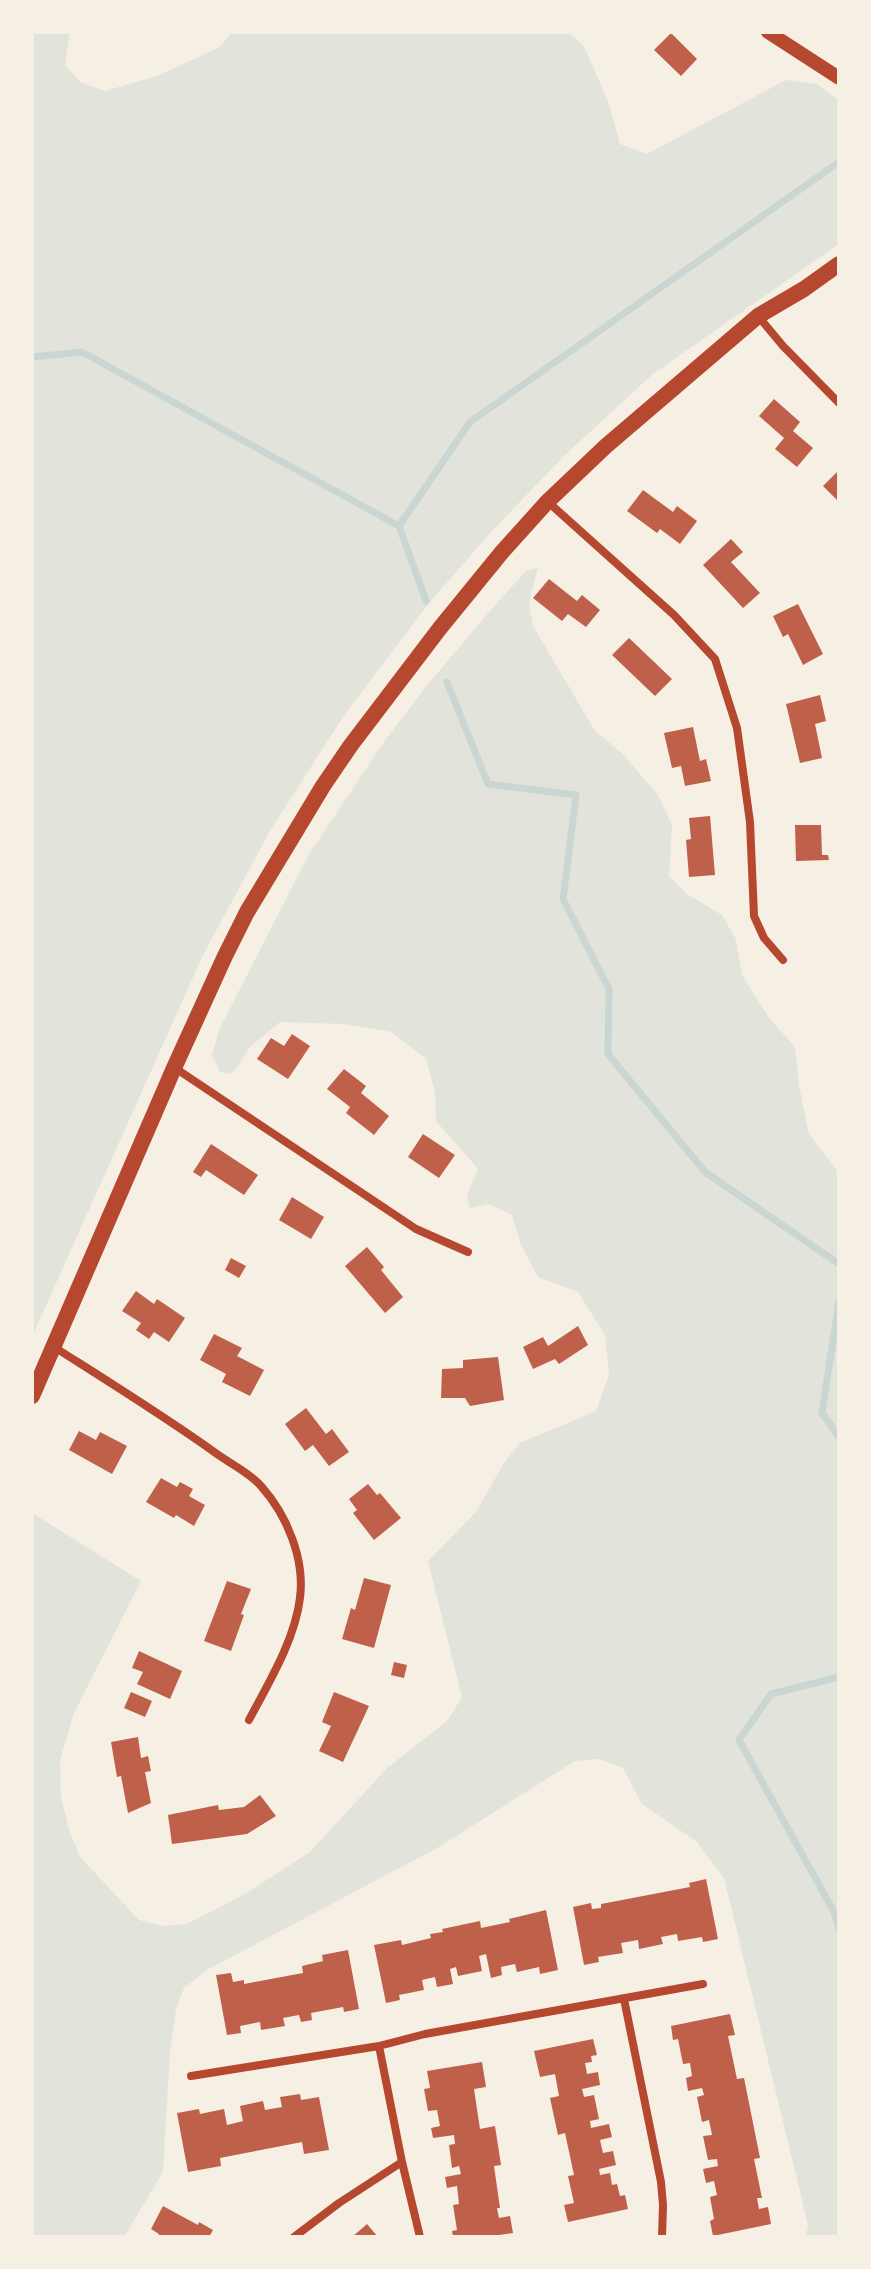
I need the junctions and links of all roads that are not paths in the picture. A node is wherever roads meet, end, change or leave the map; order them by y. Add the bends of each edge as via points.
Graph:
1 (768, 32) edge
2 (839, 78) edge
3 (839, 264) edge
4 (758, 316) junction
5 (839, 403) edge
6 (547, 502) junction
7 (783, 960) dead end
8 (174, 1068) junction
9 (468, 1252) dead end
10 (54, 1347) junction
11 (32, 1396) edge
12 (249, 1720) dead end
13 (703, 1984) dead end
14 (624, 1999) junction
15 (379, 2046) junction
16 (191, 2076) dead end
17 (402, 2162) junction
18 (294, 2237) edge
19 (420, 2237) edge
20 (662, 2237) edge

1 - 2 street
3 - 4 main road
4 - 5 street
4 - 6 main road
6 - 7 street via 674,615 715,659 737,728 750,822 754,916
6 - 8 main road via 440,628 323,786 242,923
8 - 9 street via 416,1229
8 - 10 main road
10 - 11 main road
10 - 12 street via 260,1485 286,1522 298,1559 300,1597 276,1669
13 - 14 street
14 - 15 street
14 - 20 street via 661,2182
15 - 16 street
15 - 17 street
17 - 18 street
17 - 19 street

